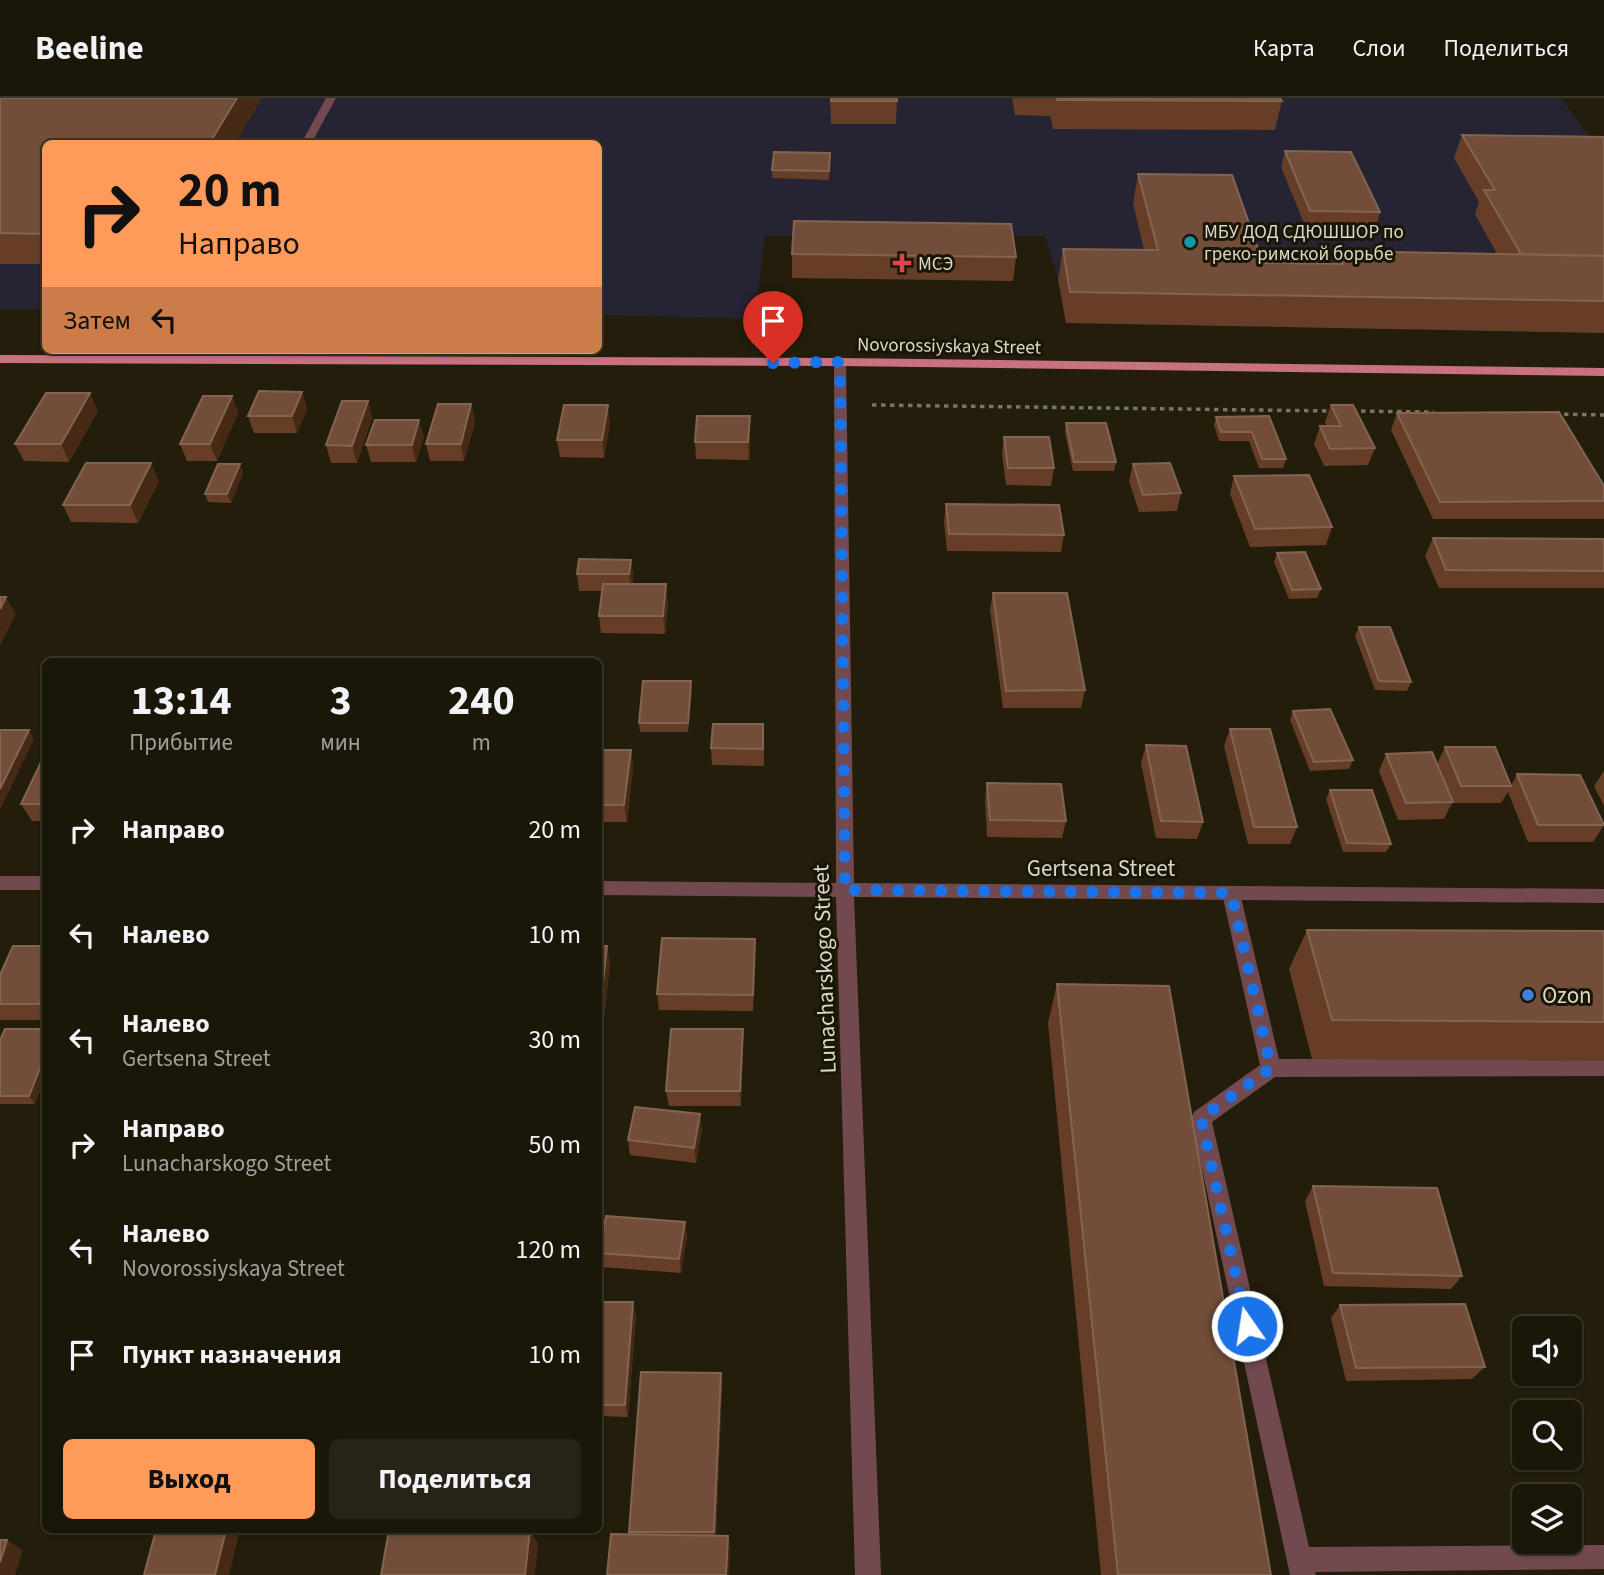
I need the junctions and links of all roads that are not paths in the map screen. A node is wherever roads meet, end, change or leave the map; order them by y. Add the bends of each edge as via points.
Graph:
1 (331, 98) edge
2 (308, 140) edge
3 (198, 355) edge
4 (0, 359) edge
5 (840, 362) junction
6 (1604, 372) edge
7 (0, 883) edge
8 (42, 883) edge
9 (602, 888) edge
10 (845, 890) junction
11 (1231, 893) junction
12 (1604, 896) edge
13 (1604, 1067) edge
14 (1271, 1068) junction
15 (1604, 1557) edge
16 (1301, 1568) edge
17 (868, 1575) edge

1 - 2 street
3 - 4 main road, Novorossiyskaya Street
3 - 5 main road, Novorossiyskaya Street
5 - 6 main road, Novorossiyskaya Street
5 - 10 street, Lunacharskogo Street
7 - 8 street
9 - 10 street, Gertsena Street
10 - 11 street, Gertsena Street
10 - 17 street, Lunacharskogo Street
11 - 12 street, Gertsena Street
11 - 14 street
13 - 14 street
14 - 16 street via 1201,1118
15 - 16 street

